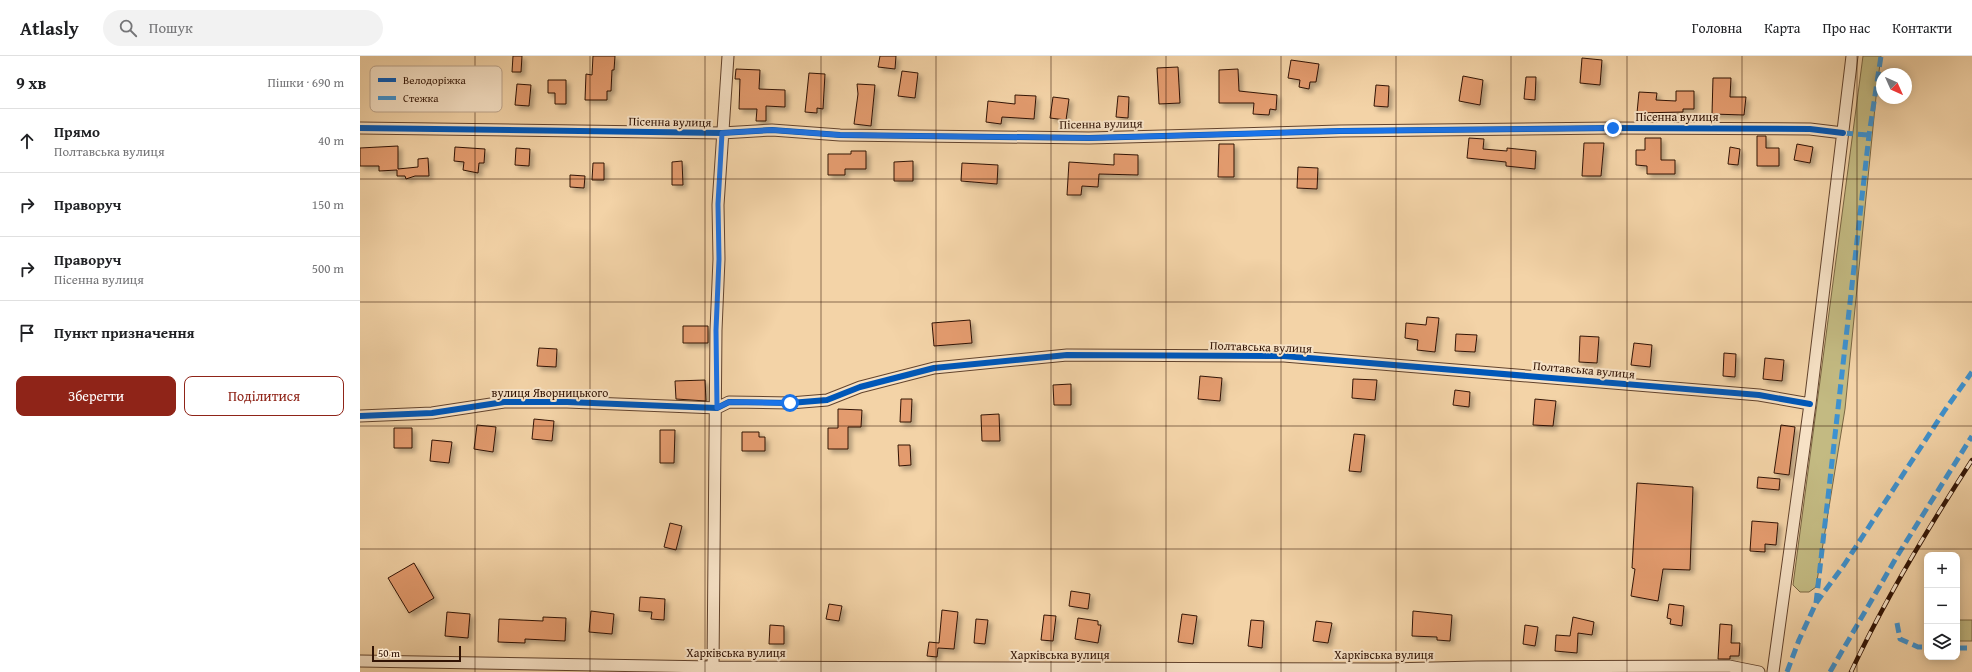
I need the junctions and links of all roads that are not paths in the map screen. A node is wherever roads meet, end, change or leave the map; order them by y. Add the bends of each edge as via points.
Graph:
1 (728, 56) edge
2 (1852, 56) edge
3 (360, 128) edge
4 (722, 133) junction
5 (1843, 133) junction
6 (1810, 404) junction
7 (717, 408) junction
8 (360, 416) edge
9 (360, 661) edge
10 (714, 669) edge
11 (1759, 672) edge
12 (1773, 672) edge

1 - 4 street
2 - 5 street
3 - 4 street, Пісенна вулиця
4 - 5 street, Пісенна вулиця via 772,130 840,135 1089,138 1340,131 1613,128 1810,129
4 - 7 street via 718,204
5 - 6 street
6 - 7 street, Полтавська вулиця via 1759,395 1284,356 1067,355 934,368 860,387 827,400 790,403 729,402
6 - 12 street
7 - 8 street, вулиця Яворницького via 504,402 432,413
7 - 10 street
9 - 10 street, Харківська вулиця
10 - 11 street, Харківська вулиця via 1729,666

